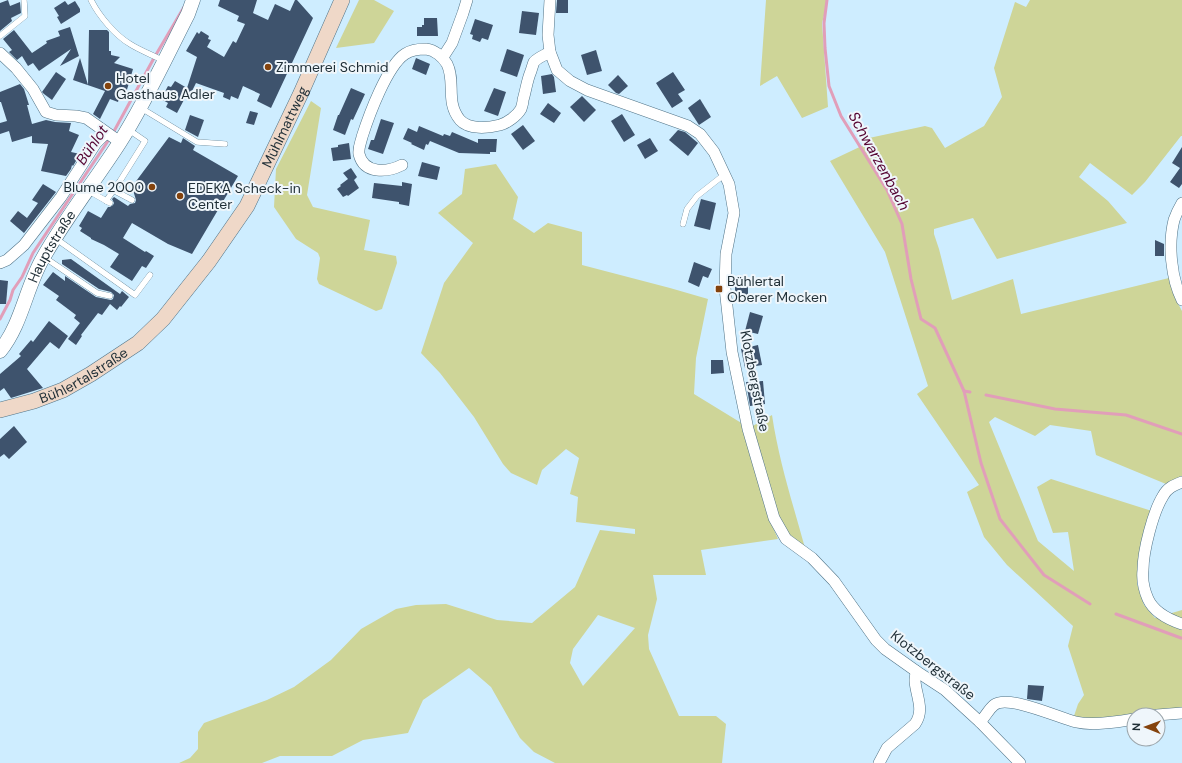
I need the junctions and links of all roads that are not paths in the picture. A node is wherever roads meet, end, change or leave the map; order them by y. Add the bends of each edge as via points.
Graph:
1 (24, 0) edge
2 (91, 0) edge
3 (193, 0) edge
4 (342, 0) edge
5 (467, 0) edge
6 (550, 0) edge
7 (0, 36) edge
8 (550, 52) junction
9 (0, 53) edge
10 (443, 57) junction
11 (162, 60) junction
12 (140, 108) junction
13 (127, 129) junction
14 (113, 138) junction
15 (225, 144) dead end
16 (402, 165) dead end
17 (725, 174) junction
18 (87, 190) junction
19 (113, 190) junction
20 (132, 200) dead end
21 (1182, 203) edge
22 (683, 224) dead end
23 (55, 238) junction
24 (44, 256) junction
25 (0, 263) edge
26 (150, 275) dead end
27 (110, 296) dead end
28 (1182, 300) edge
29 (158, 323) joint
30 (0, 351) edge
31 (0, 410) edge
32 (1182, 482) edge
33 (1182, 624) edge
34 (916, 671) junction
35 (1182, 713) edge
36 (1166, 714) edge
37 (1126, 720) edge
38 (980, 722) junction
39 (879, 763) edge
40 (1020, 763) edge

1 - 7 lane via 25,16
2 - 11 lane via 99,13 124,40
3 - 11 street, Hauptstraße
4 - 29 main road, Mühlmattweg via 247,206 209,262
5 - 10 street via 452,43
6 - 8 street, Klotzbergstraße
8 - 10 street via 535,62 521,109 514,117 501,124 482,128 461,121 453,110 450,74
8 - 17 street, Klotzbergstraße via 557,70 570,81 587,90 688,126 700,134 714,152
9 - 14 street via 33,89 46,112 86,118
10 - 16 street via 427,49 405,54 382,86 364,131 359,147 363,163 370,169 382,171
11 - 12 street, Hauptstraße
12 - 13 street, Hauptstraße
12 - 15 lane via 197,142
13 - 14 street, Hauptstraße
13 - 19 lane via 145,141
14 - 18 street, Hauptstraße
14 - 25 street via 96,143 61,197 24,245
17 - 22 lane via 697,196 687,209
17 - 34 street, Klotzbergstraße via 734,213 726,254 725,288 732,352 748,429 774,518 786,538 812,558 834,581 876,640
18 - 19 lane via 108,202
18 - 23 street, Hauptstraße
19 - 20 lane
21 - 28 street via 1174,219 1171,247 1172,270
23 - 24 street, Hauptstraße
23 - 26 lane via 135,295
24 - 27 lane via 97,293
24 - 30 street, Hauptstraße via 34,273 12,332
29 - 31 main road, Bühlertalstraße via 138,343 63,390
32 - 33 street via 1171,487 1163,495 1146,546 1142,570 1149,601 1158,612
34 - 38 street, Klotzbergstraße via 946,690
34 - 39 street via 915,681 920,710 918,719 887,748
35 - 36 street
37 - 38 street via 1077,722 1006,701 995,704
38 - 40 street, Klotzbergstraße

